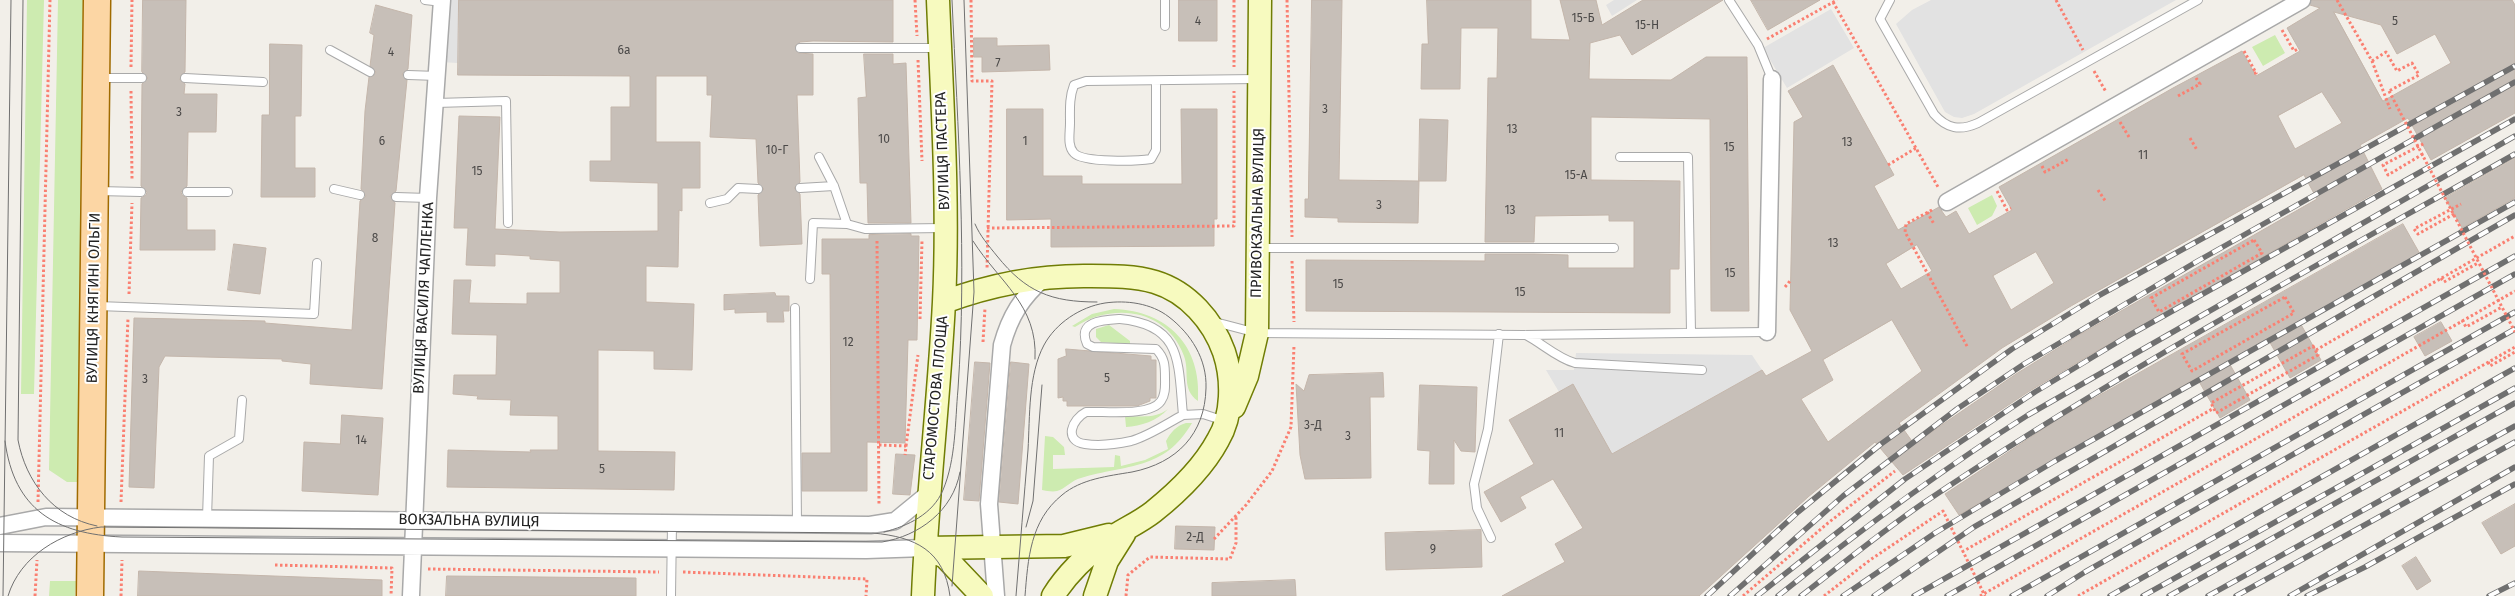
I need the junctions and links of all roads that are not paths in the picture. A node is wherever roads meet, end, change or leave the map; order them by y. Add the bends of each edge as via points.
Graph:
1 (97, 0) edge
2 (425, 0) edge
3 (938, 0) edge
4 (1165, 0) edge
5 (1260, 0) edge
6 (1729, 0) edge
7 (1890, 0) edge
8 (2198, 0) edge
9 (2302, 0) edge
10 (442, 1) edge
11 (1165, 26) dead end
12 (800, 48) dead end
13 (940, 48) junction
14 (330, 50) dead end
15 (370, 72) dead end
16 (408, 74) dead end
17 (438, 76) junction
18 (96, 78) junction
19 (142, 78) dead end
20 (185, 78) dead end
21 (1259, 79) junction
22 (1772, 79) joint
23 (1156, 80) junction
24 (263, 82) dead end
25 (436, 103) junction
26 (1620, 157) dead end
27 (819, 158) dead end
28 (834, 186) junction
29 (800, 188) dead end
30 (334, 189) dead end
31 (758, 189) dead end
32 (95, 191) junction
33 (141, 192) dead end
34 (187, 192) dead end
35 (228, 192) dead end
36 (360, 195) dead end
37 (396, 196) dead end
38 (428, 198) junction
39 (1947, 202) road end
40 (710, 203) dead end
41 (508, 223) dead end
42 (847, 224) junction
43 (946, 228) junction
44 (1258, 248) junction
45 (1614, 248) dead end
46 (316, 262) dead end
47 (1046, 276) junction
48 (810, 279) dead end
49 (944, 302) junction
50 (94, 306) junction
51 (795, 308) dead end
52 (1208, 320) junction
53 (1691, 332) junction
54 (1767, 332) joint
55 (1256, 333) junction
56 (1499, 334) junction
57 (1524, 335) junction
58 (1702, 370) dead end
59 (242, 400) dead end
60 (1183, 415) junction
61 (1227, 421) junction
62 (928, 494) junction
63 (91, 517) junction
64 (207, 518) junction
65 (414, 520) junction
66 (672, 524) junction
67 (797, 524) junction
68 (0, 526) edge
69 (1129, 527) junction
70 (1491, 538) dead end
71 (0, 543) edge
72 (90, 544) junction
73 (992, 546) junction
74 (413, 548) junction
75 (925, 548) junction
76 (672, 549) junction
77 (90, 596) edge
78 (411, 596) edge
79 (671, 596) edge
80 (922, 596) edge
81 (982, 596) edge
82 (996, 596) edge
83 (1053, 596) edge
84 (1095, 596) edge

1 - 18 main road, ВУЛИЦЯ КНЯГИНІ ОЛЬГИ
2 - 10 lane
3 - 13 main road, ВУЛИЦЯ ПАСТЕРА
4 - 11 lane
5 - 21 main road, ПРИВОКЗАЛЬНА ВУЛИЦЯ
6 - 22 lane via 1758,45
7 - 8 lane via 1880,19 1934,114 1942,123 1966,128
9 - 39 street
10 - 17 street, ВУЛИЦЯ ВАСИЛЯ ЧАПЛЕНКА
12 - 13 lane
13 - 43 main road, ВУЛИЦЯ ПАСТЕРА
14 - 15 lane
16 - 17 lane
17 - 25 street, ВУЛИЦЯ ВАСИЛЯ ЧАПЛЕНКА
18 - 19 lane
18 - 32 main road, ВУЛИЦЯ КНЯГИНІ ОЛЬГИ
20 - 24 lane
21 - 23 lane
21 - 44 main road, ПРИВОКЗАЛЬНА ВУЛИЦЯ
22 - 54 street
23 - 23 lane via 1086,81 1074,85 1070,96 1069,144 1074,154 1084,158 1151,158 1156,150
25 - 38 street, ВУЛИЦЯ ВАСИЛЯ ЧАПЛЕНКА
25 - 41 lane via 506,101
26 - 53 lane via 1688,158
27 - 28 lane
28 - 29 lane
28 - 42 lane
30 - 36 lane
31 - 40 lane via 738,188 727,199
32 - 33 lane
32 - 50 main road, ВУЛИЦЯ КНЯГИНІ ОЛЬГИ
34 - 35 lane
37 - 38 lane
38 - 65 street, ВУЛИЦЯ ВАСИЛЯ ЧАПЛЕНКА
42 - 43 lane via 865,229
42 - 48 lane via 813,223
43 - 49 main road, ВУЛИЦЯ ПАСТЕРА
44 - 45 lane
44 - 55 main road, ПРИВОКЗАЛЬНА ВУЛИЦЯ
46 - 50 lane via 314,314
47 - 49 main road, СТАРОМОСТОВА ПЛОЩА via 987,288
47 - 52 main road, СТАРОМОСТОВА ПЛОЩА via 1118,276 1156,282 1176,291
47 - 73 street via 1020,302 1008,322 1002,344 989,504
49 - 62 main road, СТАРОМОСТОВА ПЛОЩА
50 - 63 main road, ВУЛИЦЯ КНЯГИНІ ОЛЬГИ
51 - 67 lane
52 - 55 lane
52 - 61 main road, СТАРОМОСТОВА ПЛОЩА via 1218,337 1229,376
53 - 54 lane
53 - 57 lane
55 - 56 lane
55 - 61 main road, ПРИВОКЗАЛЬНА ВУЛИЦЯ via 1247,376
56 - 57 lane
56 - 70 lane via 1488,429 1474,484 1477,508
57 - 58 lane via 1545,345 1562,359 1575,363
59 - 64 lane via 239,439 209,456
60 - 60 lane via 1131,441 1105,444 1077,441 1071,431 1079,415 1086,412 1145,411 1155,408 1164,395 1164,362 1156,349 1093,347 1084,338 1089,324 1120,319 1151,325 1161,331 1176,355
60 - 61 lane via 1203,414
61 - 69 main road, СТАРОМОСТОВА ПЛОЩА via 1210,454 1191,477 1152,513
62 - 67 street, ВОКЗАЛЬНА ВУЛИЦЯ via 895,521 870,525
62 - 75 main road, СТАРОМОСТОВА ПЛОЩА
63 - 64 street, ВОКЗАЛЬНА ВУЛИЦЯ
63 - 68 street, ВОКЗАЛЬНА ВУЛИЦЯ via 38,518
63 - 72 main road, ВУЛИЦЯ КНЯГИНІ ОЛЬГИ
64 - 65 street, ВОКЗАЛЬНА ВУЛИЦЯ
65 - 66 street, ВОКЗАЛЬНА ВУЛИЦЯ
65 - 74 street, ВУЛИЦЯ ВАСИЛЯ ЧАПЛЕНКА
66 - 67 street, ВОКЗАЛЬНА ВУЛИЦЯ
66 - 76 lane
69 - 73 main road, СТАРОМОСТОВА ПЛОЩА via 1098,539 1064,546
69 - 83 main road, СТАРОМОСТОВА ПЛОЩА via 1106,540 1083,560
69 - 84 main road via 1108,560
71 - 72 street, ВОКЗАЛЬНА ВУЛИЦЯ
72 - 74 street, ВОКЗАЛЬНА ВУЛИЦЯ
72 - 77 main road, ВУЛИЦЯ КНЯГИНІ ОЛЬГИ
73 - 75 main road, СТАРОМОСТОВА ПЛОЩА
73 - 82 street
74 - 76 street, ВОКЗАЛЬНА ВУЛИЦЯ
74 - 78 street, ВУЛИЦЯ ВАСИЛЯ ЧАПЛЕНКА
75 - 76 street, ВОКЗАЛЬНА ВУЛИЦЯ
75 - 80 main road
75 - 81 main road via 945,557
76 - 79 lane

